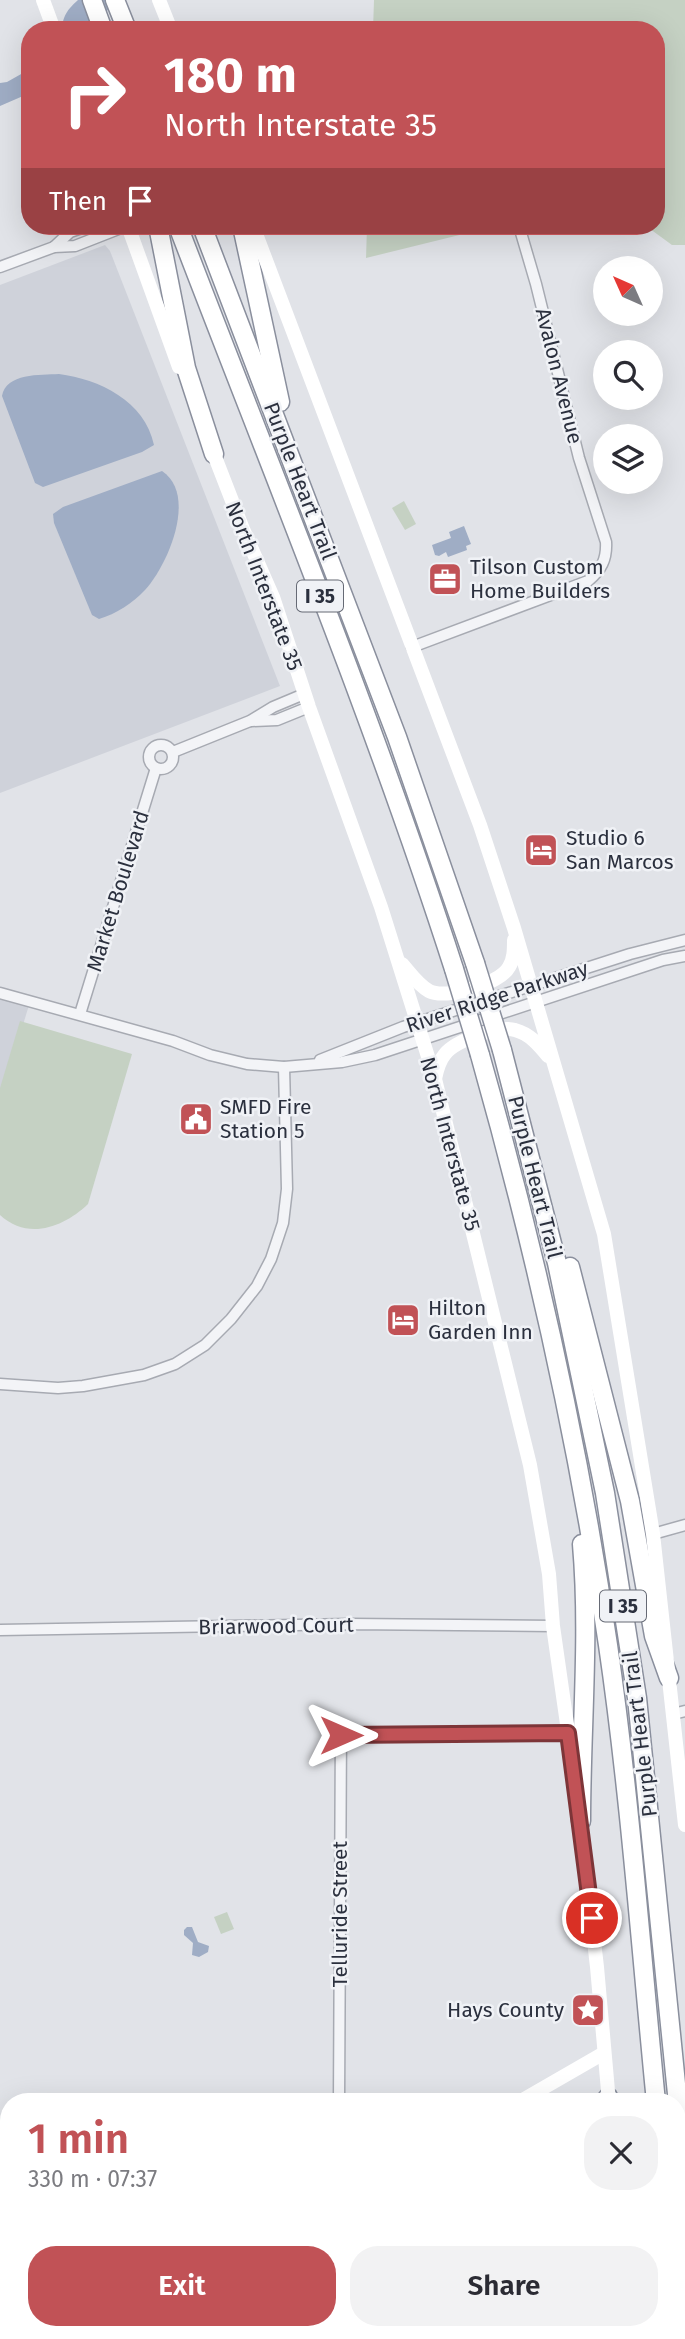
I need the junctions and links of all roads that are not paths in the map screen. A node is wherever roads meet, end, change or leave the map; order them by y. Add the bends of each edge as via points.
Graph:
1 (43, 0) edge
2 (92, 0) edge
3 (115, 0) edge
4 (159, 0) edge
5 (51, 21) edge
6 (100, 21) edge
7 (123, 21) edge
8 (167, 21) edge
9 (67, 235) edge
10 (104, 235) edge
11 (130, 235) edge
12 (160, 235) edge
13 (181, 235) edge
14 (205, 235) edge
15 (244, 235) edge
16 (256, 235) edge
17 (522, 235) edge
18 (54, 247) junction
19 (0, 267) edge
20 (214, 454) junction
21 (295, 467) junction
22 (412, 647) junction
23 (306, 701) junction
24 (173, 752) junction
25 (156, 768) junction
26 (514, 928) junction
27 (685, 940) edge
28 (685, 956) edge
29 (398, 960) junction
30 (530, 986) junction
31 (0, 993) edge
32 (535, 1002) junction
33 (80, 1014) junction
34 (417, 1023) junction
35 (422, 1039) junction
36 (502, 1050) junction
37 (551, 1060) junction
38 (313, 1063) junction
39 (284, 1068) junction
40 (435, 1079) junction
41 (0, 1384) edge
42 (575, 1457) junction
43 (685, 1525) edge
44 (653, 1534) junction
45 (553, 1626) junction
46 (0, 1630) edge
47 (669, 1678) junction
48 (679, 1712) edge
49 (568, 1733) junction
50 (581, 1821) junction
51 (685, 1825) edge
52 (604, 2053) junction
53 (339, 2093) edge
54 (535, 2093) edge
55 (608, 2093) edge
56 (655, 2093) edge
57 (677, 2093) edge

1 - 5 main road
2 - 6 highway
3 - 7 highway
4 - 8 main road
9 - 18 street
10 - 18 street via 75,246
11 - 20 main road, North Interstate 35
12 - 20 highway via 186,368
13 - 42 highway, Purple Heart Trail / I 35, bridge via 370,727 454,968 530,1242
14 - 21 highway, Purple Heart Trail / I 35
15 - 21 highway
16 - 22 main road
17 - 22 street, Avalon Avenue via 607,555 588,581
18 - 19 street
20 - 23 main road, North Interstate 35 via 273,597
21 - 36 highway, Purple Heart Trail / I 35, bridge via 427,818
22 - 26 main road
23 - 24 street, Market Boulevard via 273,707
23 - 29 main road, North Interstate 35
24 - 25 street, Market Boulevard via 169,766
24 - 25 street, Market Boulevard via 165,745 152,749 149,760
25 - 33 street, Market Boulevard
26 - 29 main road via 514,955 500,978 447,995 430,991
26 - 30 main road
27 - 30 street, River Ridge Parkway
28 - 32 street, River Ridge Parkway
29 - 34 main road, North Interstate 35
30 - 32 main road
30 - 34 street, River Ridge Parkway
31 - 33 street, River Ridge Parkway
32 - 35 street, River Ridge Parkway
32 - 37 main road
33 - 39 street, River Ridge Parkway via 210,1055
34 - 35 main road, North Interstate 35
34 - 38 street, River Ridge Parkway
35 - 38 street, River Ridge Parkway via 342,1062
35 - 40 main road, North Interstate 35
36 - 47 highway via 538,1151 590,1339 630,1501 654,1636
36 - 57 highway, Purple Heart Trail / I 35 via 557,1263 607,1506 646,1770
37 - 40 main road via 532,1038 502,1028 456,1044 438,1064
37 - 44 main road via 604,1234
38 - 39 street, River Ridge Parkway
39 - 41 street via 287,1189 283,1223 257,1286 231,1319 205,1345 157,1371 83,1386
40 - 45 main road, North Interstate 35 via 530,1465
42 - 50 highway via 585,1595
42 - 56 highway, Purple Heart Trail / I 35 via 594,1552 623,1765
43 - 44 street
44 - 47 main road
45 - 46 street, Briarwood Court
45 - 49 main road, North Interstate 35
47 - 48 main road
48 - 51 main road
49 - 50 main road, North Interstate 35
49 - 53 street, Telluride Street via 341,1730
50 - 52 main road, North Interstate 35
52 - 54 main road
52 - 55 main road, North Interstate 35

